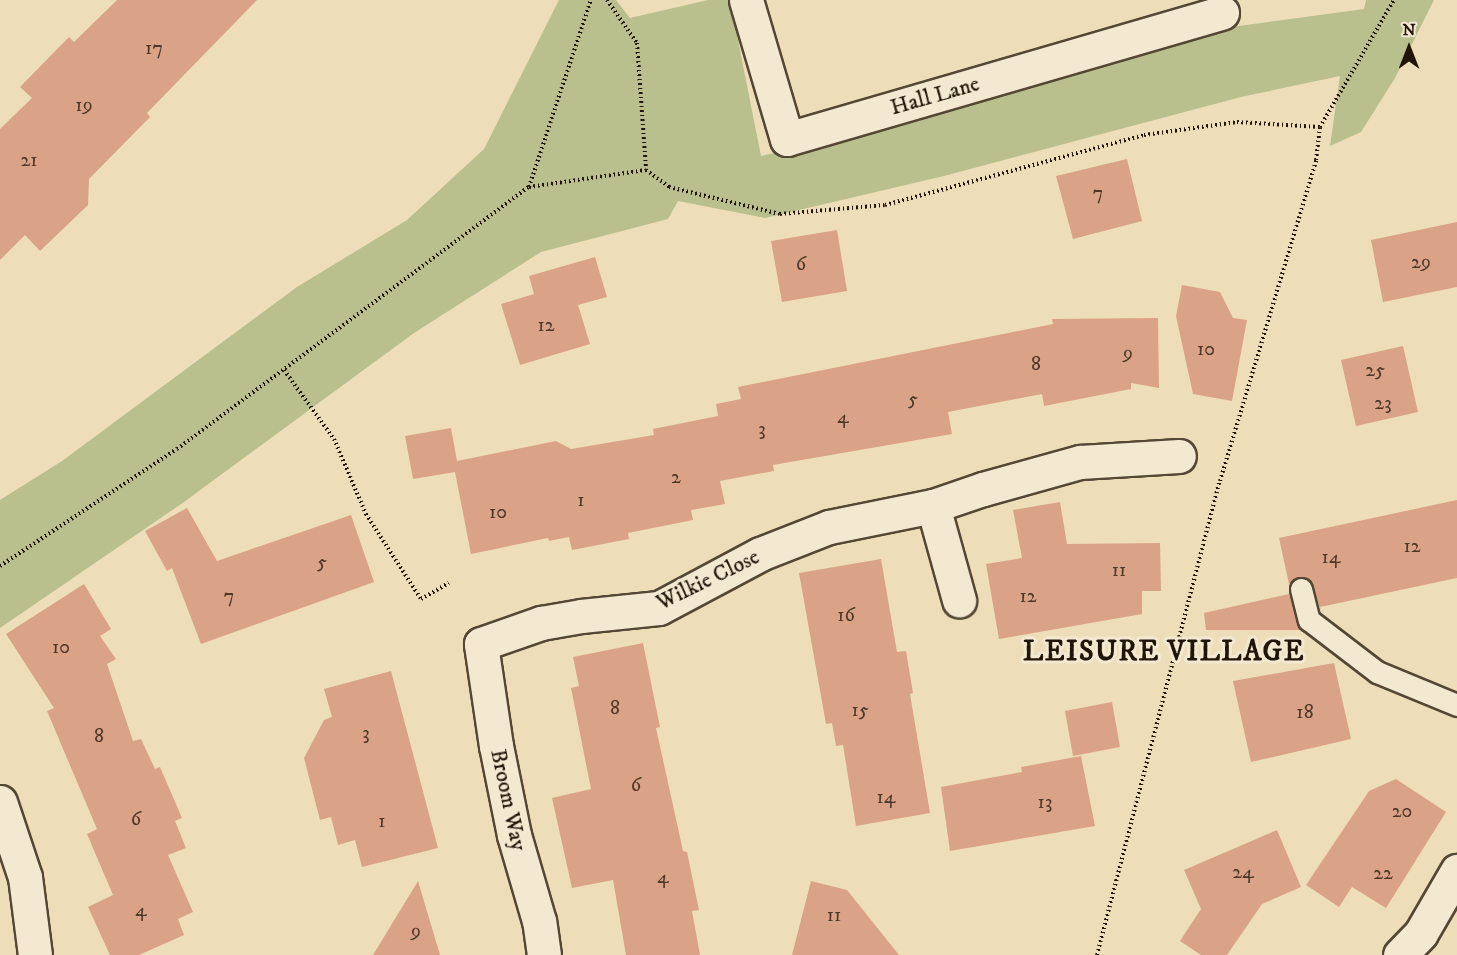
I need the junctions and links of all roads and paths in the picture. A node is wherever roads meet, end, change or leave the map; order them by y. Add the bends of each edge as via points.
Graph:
1 (591, 0) edge
2 (607, 0) edge
3 (746, 0) edge
4 (1394, 0) edge
5 (1222, 13) dead end
6 (1320, 127) junction
7 (646, 170) junction
8 (529, 187) junction
9 (284, 370) junction
10 (1179, 456) dead end
11 (933, 506) junction
12 (0, 566) edge
13 (449, 583) dead end
14 (1301, 589) dead end
15 (959, 600) dead end
16 (481, 644) joint
17 (1457, 705) edge
18 (0, 802) edge
19 (1457, 872) edge
20 (35, 955) edge
21 (544, 955) edge
22 (1097, 955) edge
23 (1400, 955) edge

1 - 8 path
2 - 7 path via 637,43
3 - 5 street, Hall Lane via 787,139
4 - 6 path
6 - 7 path via 1237,122 1144,135 885,205 780,214 669,187
6 - 22 path via 1316,160 1220,481
7 - 8 path
8 - 9 path
9 - 12 path via 177,449
9 - 13 path via 334,439 366,514 421,599
10 - 11 street, Wilkie Close via 1080,462
11 - 15 street
11 - 16 street, Wilkie Close via 829,527 760,554 658,608 541,623
14 - 17 lane via 1309,620 1377,672
16 - 21 street, Broom Way via 514,835
18 - 20 street via 25,877
19 - 23 street via 1421,933

